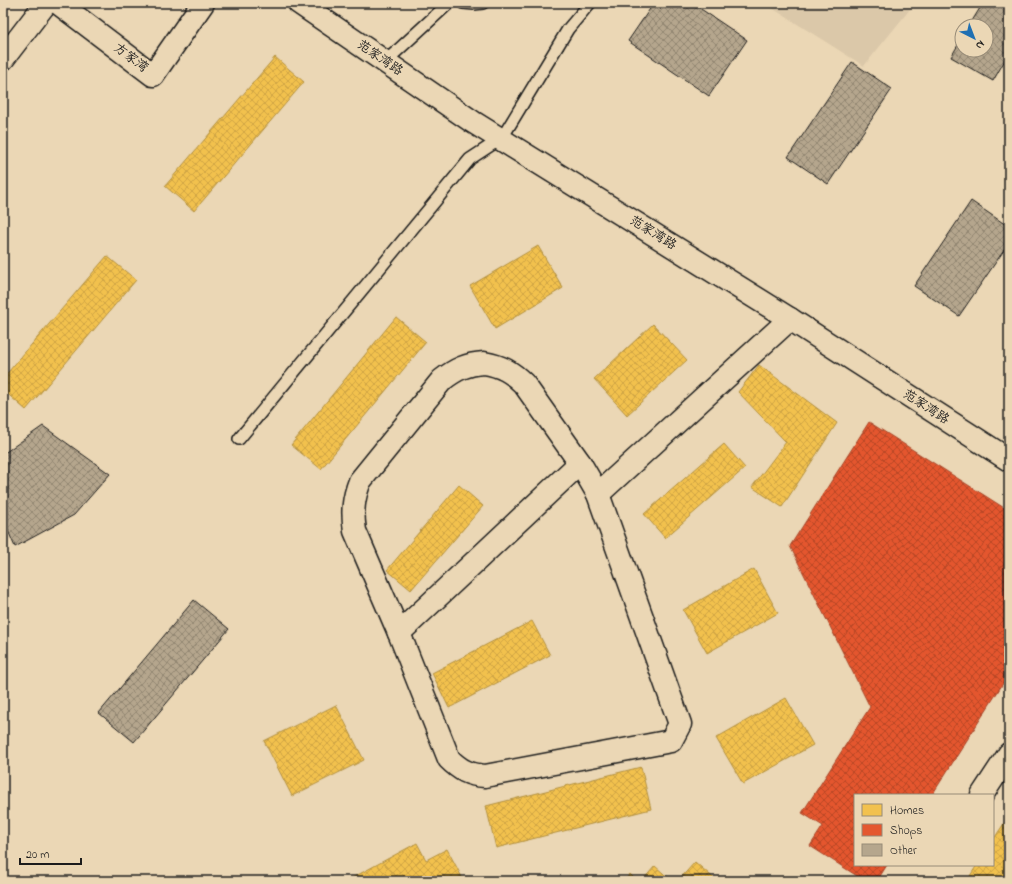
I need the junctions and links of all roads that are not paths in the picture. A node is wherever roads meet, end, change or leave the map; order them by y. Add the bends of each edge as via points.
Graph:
1 (46, 3) edge
2 (58, 3) edge
3 (203, 3) edge
4 (299, 3) edge
5 (450, 3) edge
6 (463, 3) edge
7 (483, 3) edge
8 (590, 3) edge
9 (3, 59) edge
10 (385, 62) junction
11 (502, 138) junction
12 (790, 319) junction
13 (239, 439) dead end
14 (1009, 460) edge
15 (580, 463) junction
16 (598, 494) junction
17 (399, 633) junction
18 (1009, 754) edge
19 (983, 794) edge

1 - 9 street
2 - 3 street, 方家湾 via 153,75
4 - 10 street, 范家湾路
5 - 10 lane
6 - 7 lane
8 - 11 lane via 568,29
10 - 11 street, 范家湾路 via 473,122
11 - 12 street, 范家湾路
11 - 13 lane via 470,158
12 - 14 street, 范家湾路
12 - 16 street
15 - 16 street
15 - 17 street
15 - 17 street via 524,384 513,373 500,366 469,364 454,370 442,380 360,481 354,497 352,514 355,531
16 - 17 street via 680,724 671,741 485,776 471,775 459,769 449,759
18 - 19 street

